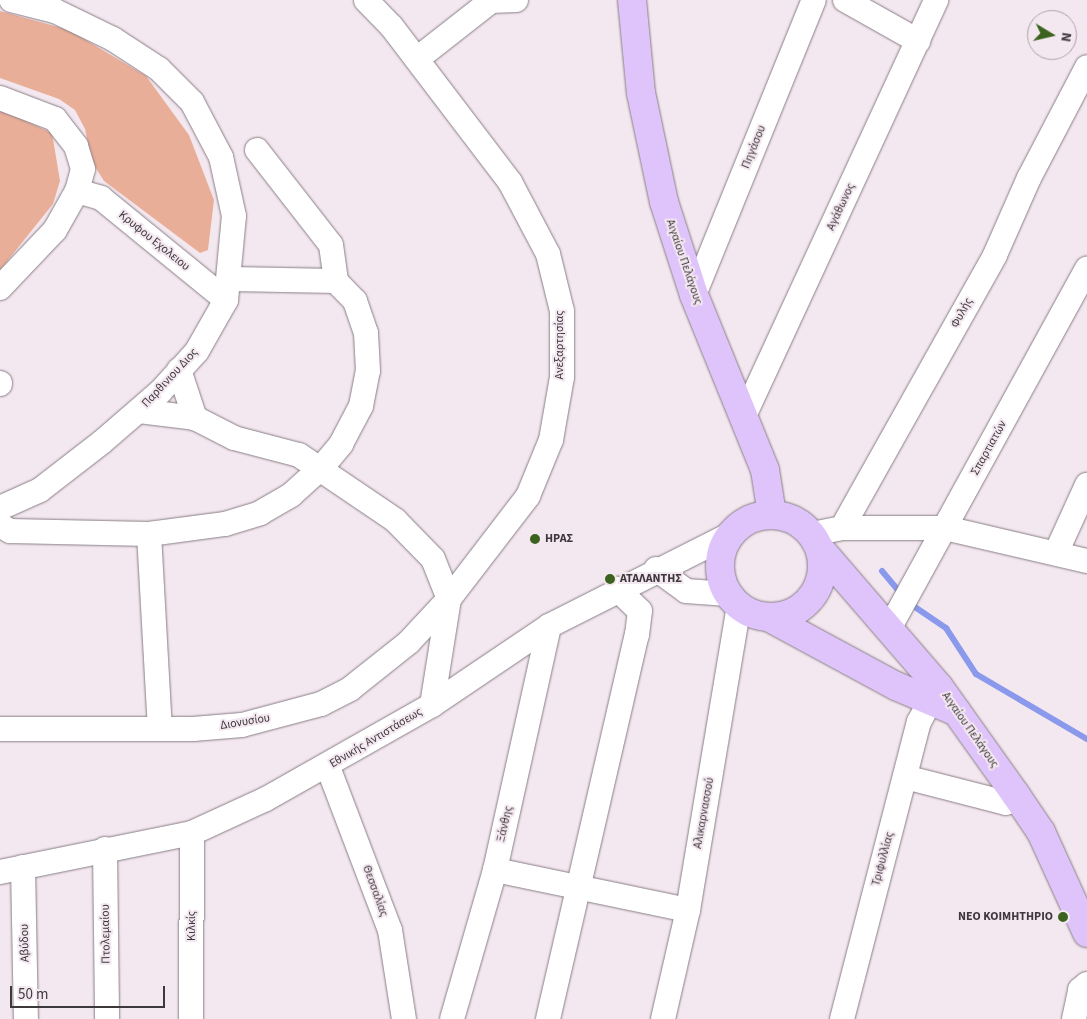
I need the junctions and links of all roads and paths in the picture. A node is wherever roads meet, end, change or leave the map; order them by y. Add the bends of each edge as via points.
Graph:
1 (11, 0) edge
2 (366, 0) edge
3 (516, 0) edge
4 (632, 0) edge
5 (814, 0) edge
6 (845, 0) edge
7 (936, 0) edge
8 (918, 41) junction
9 (417, 59) junction
10 (1087, 67) edge
11 (0, 98) edge
12 (257, 150) dead end
13 (77, 191) junction
14 (1087, 268) edge
15 (336, 281) junction
16 (0, 288) edge
17 (229, 290) junction
18 (694, 295) junction
19 (179, 370) junction
20 (139, 411) junction
21 (745, 414) junction
22 (195, 418) junction
23 (322, 467) junction
24 (1087, 485) edge
25 (0, 508) edge
26 (772, 514) junction
27 (0, 525) edge
28 (842, 528) junction
29 (945, 528) junction
30 (149, 534) junction
31 (725, 537) junction
32 (816, 542) junction
33 (1056, 553) junction
34 (1087, 561) edge
35 (656, 569) junction
36 (617, 589) junction
37 (449, 599) junction
38 (733, 600) junction
39 (770, 618) junction
40 (549, 626) junction
41 (890, 627) junction
42 (930, 701) junction
43 (432, 705) junction
44 (957, 712) junction
45 (0, 729) edge
46 (160, 729) junction
47 (328, 767) junction
48 (905, 777) junction
49 (1016, 795) junction
50 (192, 832) junction
51 (105, 849) junction
52 (23, 867) junction
53 (494, 870) junction
54 (0, 872) edge
55 (580, 889) junction
56 (688, 910) junction
57 (1084, 921) edge
58 (1087, 984) edge
59 (26, 1019) edge
60 (107, 1019) edge
61 (191, 1019) edge
62 (404, 1019) edge
63 (452, 1019) edge
64 (548, 1019) edge
65 (663, 1019) edge
66 (842, 1019) edge
67 (1074, 1019) edge

1 - 17 street, Παρθινιου Διος via 55,11 113,39 159,68 192,102 221,157 234,216
2 - 9 street, Ανεξαρτησίας
3 - 9 street via 491,1
4 - 18 main road, Αιγαίου Πελάγους via 641,93 664,202
5 - 18 street, Πηγάσου
6 - 8 street
7 - 8 street, Αγάθωνος
8 - 21 street, Αγάθωνος
9 - 37 street, Ανεξαρτησίας via 510,182 548,254 562,311 562,377 551,440 528,496
10 - 28 street, Φυλής via 1028,178 996,254
11 - 13 street via 55,119 76,146 83,169
12 - 15 street via 331,246
13 - 16 street via 55,230
13 - 17 street, Κρυφου Εχολειου via 101,198
14 - 29 street, Σπαρτιατών
15 - 17 street
15 - 23 street via 355,301 366,332 368,371 361,406 341,444
17 - 19 street, Παρθινιου Διος via 197,351
18 - 21 main road, Αιγαίου Πελάγους
19 - 20 street, Παρθινιου Διος
19 - 22 street
20 - 22 street
20 - 25 street, Παρθινιου Διος via 40,490
21 - 26 main road, Αιγαίου Πελάγους via 765,470
22 - 23 street via 234,438 299,455
23 - 30 street via 291,495 260,513 225,524
23 - 37 street via 394,520 433,559
24 - 33 street
26 - 31 main road via 749,520
26 - 32 main road via 794,520
27 - 30 street via 10,531
28 - 29 street
28 - 32 street
29 - 33 street
29 - 41 street, Σπαρτιατών
30 - 46 street
31 - 35 street, Εθνικής Αντιστάσεως
31 - 38 main road via 720,563
32 - 39 main road via 823,568 813,596 801,608
32 - 41 main road, Αιγαίου Πελάγους
33 - 34 street
35 - 36 street, Εθνικής Αντιστάσεως
35 - 38 street via 686,591
36 - 40 street, Εθνικής Αντιστάσεως
36 - 55 street via 640,611
37 - 43 street
37 - 46 street, Διονυσίου via 384,664 321,704 242,725
38 - 39 main road
38 - 56 street, Αλικαρνασσού
39 - 42 main road
40 - 43 street, Εθνικής Αντιστάσεως
40 - 53 street, Ξάνθης
41 - 44 main road, Αιγαίου Πελάγους
42 - 44 main road
42 - 48 street, Τριφυλλίας
43 - 47 street, Εθνικής Αντιστάσεως
44 - 49 main road, Αιγαίου Πελάγους
45 - 46 street, Διονυσίου
47 - 50 street, Εθνικής Αντιστάσεως
47 - 62 street, Θεσσαλίας via 390,930
48 - 49 street via 1006,803
48 - 66 street, Τριφυλλίας
49 - 57 main road, Αιγαίου Πελάγους via 1041,832
50 - 51 street, Εθνικής Αντιστάσεως
50 - 61 street, Κιλκίς
51 - 52 street, Εθνικής Αντιστάσεως
51 - 60 street, Πτολεμαίου
52 - 54 street, Εθνικής Αντιστάσεως
52 - 59 street, Αβύδου
53 - 55 street
53 - 63 street, Ξάνθης
55 - 56 street
55 - 64 street
56 - 65 street, Αλικαρνασσού
58 - 67 street via 1080,990

